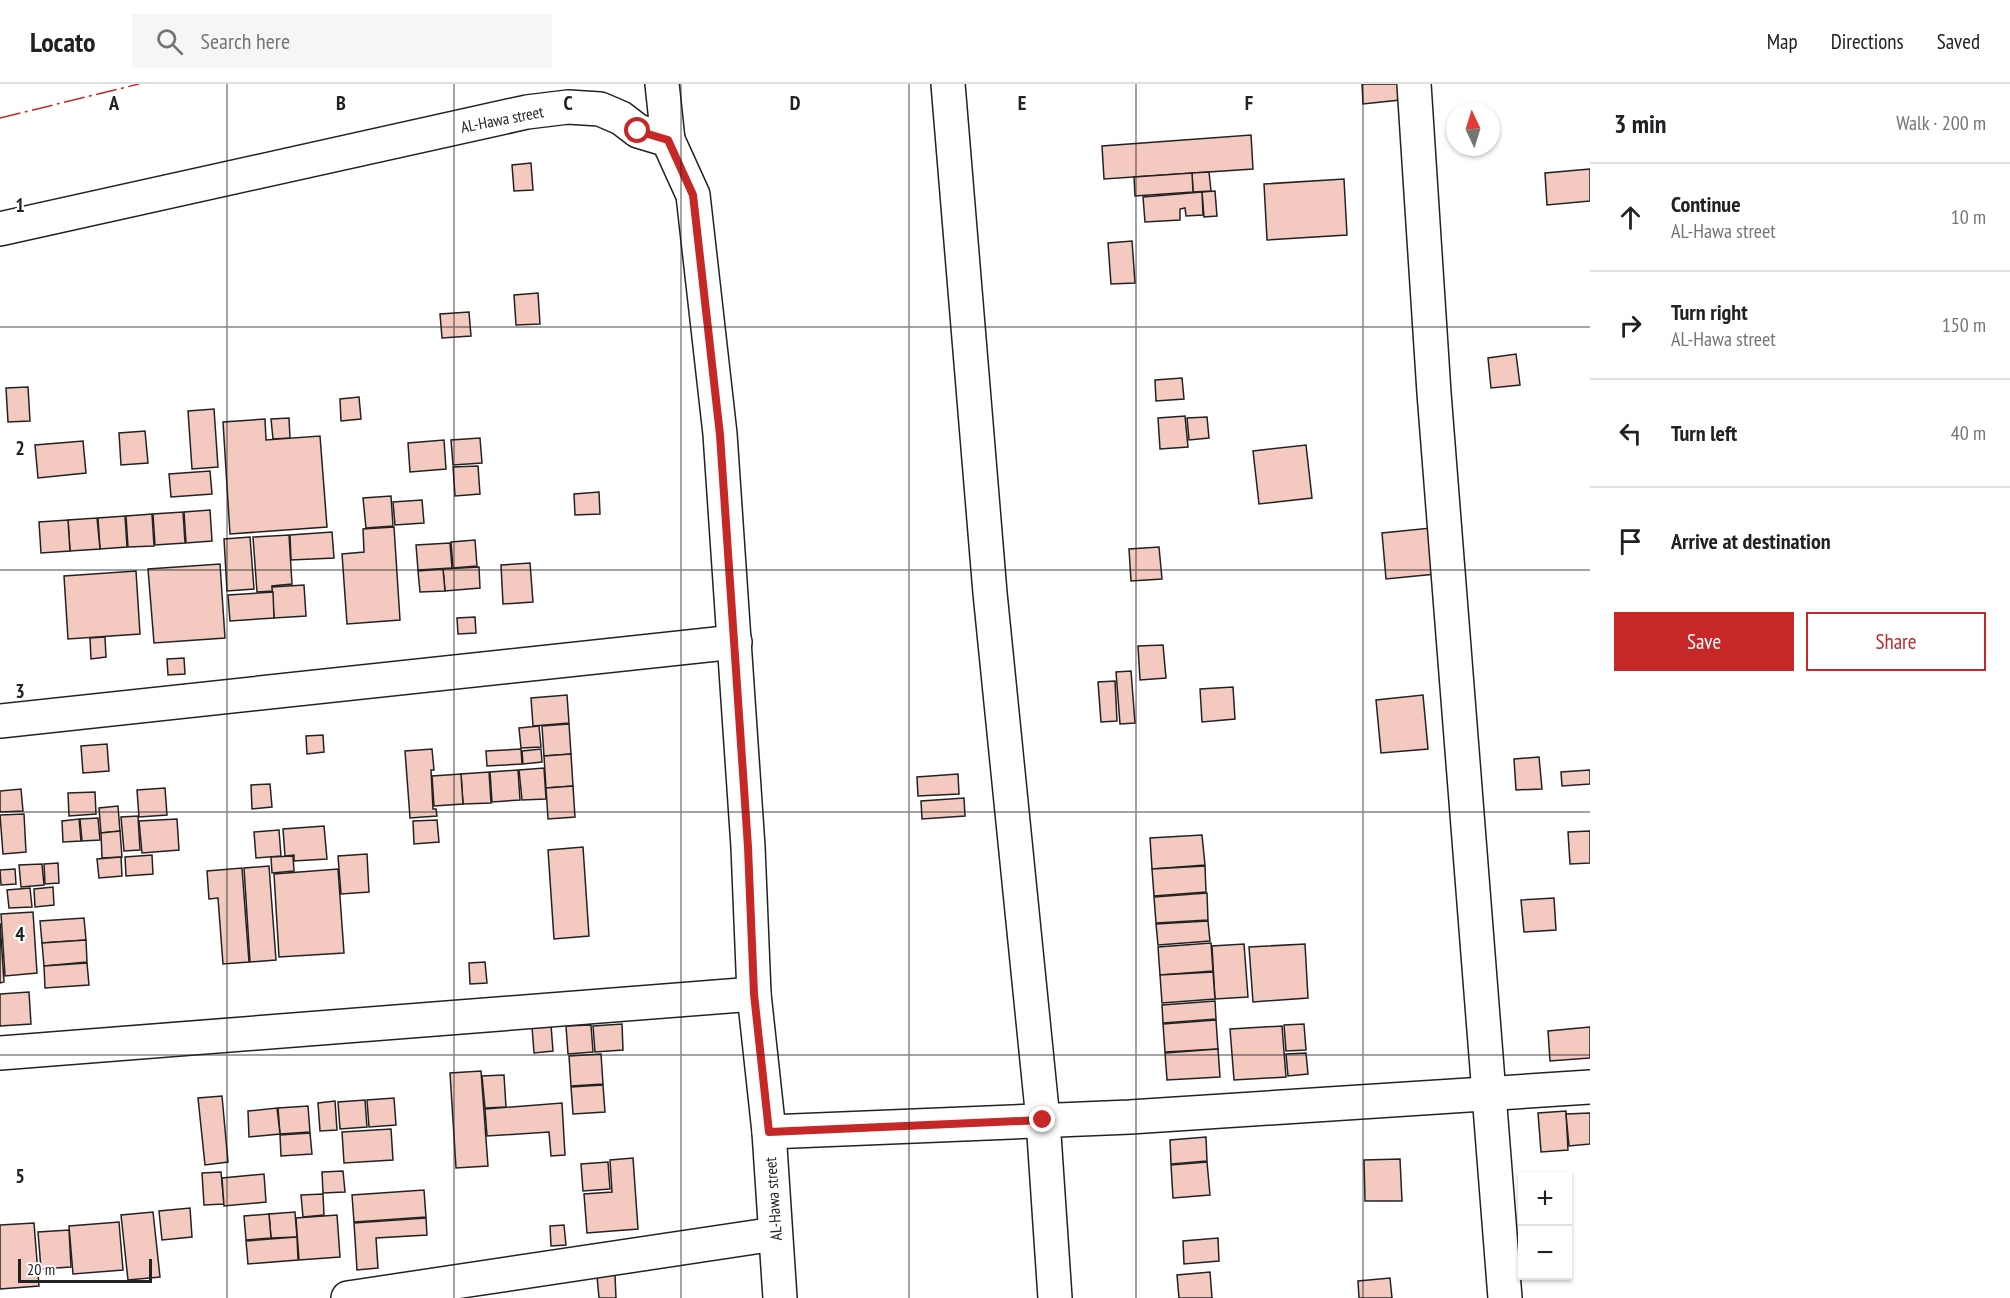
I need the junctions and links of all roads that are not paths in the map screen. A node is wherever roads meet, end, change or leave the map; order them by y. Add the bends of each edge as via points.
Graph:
1 (662, 84) edge
2 (948, 84) edge
3 (1414, 84) edge
4 (668, 140) junction
5 (0, 229) edge
6 (735, 642) junction
7 (0, 721) edge
8 (754, 994) junction
9 (0, 1053) edge
10 (1590, 1087) edge
11 (1489, 1094) junction
12 (1043, 1120) junction
13 (769, 1132) junction
14 (776, 1234) junction
15 (348, 1298) edge
16 (780, 1298) edge
17 (1055, 1298) edge
18 (1505, 1298) edge

1 - 4 street
2 - 12 street via 990,593
3 - 11 street
4 - 5 street, AL-Hawa street via 638,131 621,118 600,110 568,107 528,112
4 - 6 street, AL-Hawa street via 693,195 720,435
6 - 7 street
6 - 8 street, AL-Hawa street
8 - 9 street
8 - 13 street, AL-Hawa street
10 - 11 street
11 - 12 street
11 - 18 street
12 - 13 street
12 - 17 street
13 - 14 street, AL-Hawa street
14 - 15 street
14 - 16 street, AL-Hawa street

